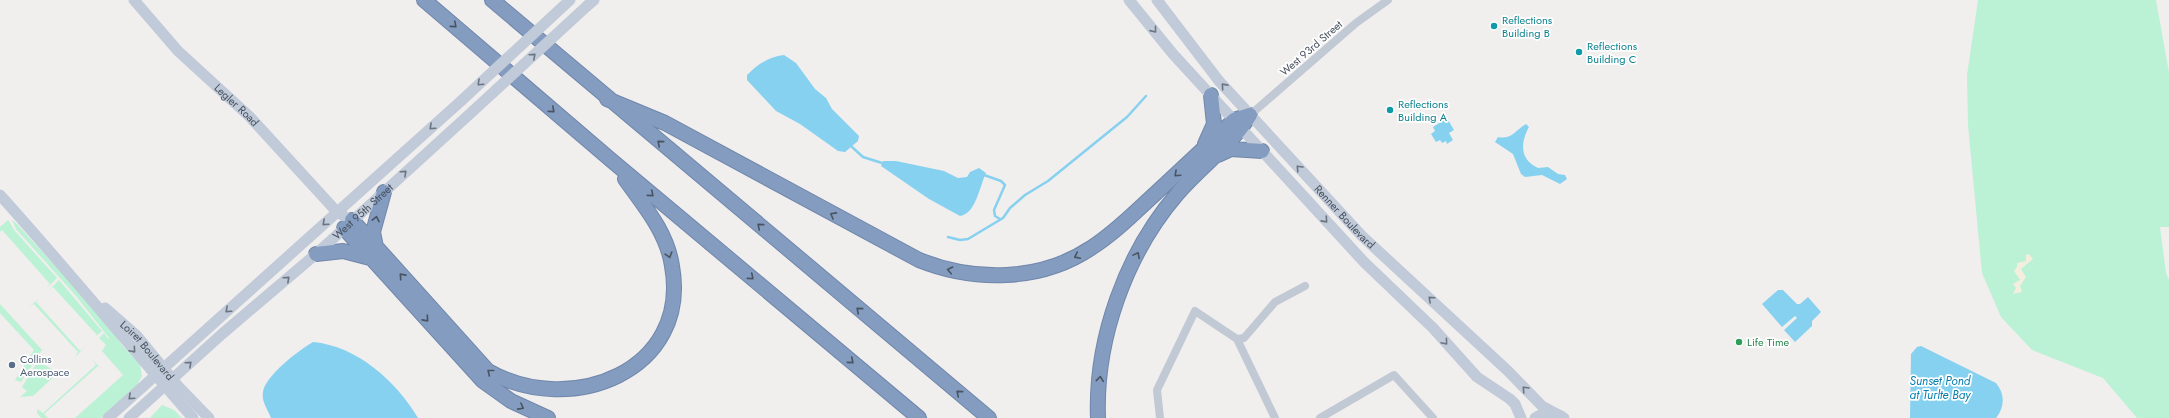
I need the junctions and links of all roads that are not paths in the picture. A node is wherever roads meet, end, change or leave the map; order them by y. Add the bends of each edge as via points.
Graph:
1 (134, 0) edge
2 (424, 0) edge
3 (492, 0) edge
4 (570, 0) edge
5 (1129, 0) edge
6 (1157, 0) edge
7 (1388, 0) edge
8 (591, 3) edge
9 (1211, 94) junction
10 (608, 98) junction
11 (1250, 115) junction
12 (1238, 124) junction
13 (1262, 151) junction
14 (1206, 155) junction
15 (610, 160) junction
16 (384, 192) junction
17 (0, 195) edge
18 (337, 212) junction
19 (348, 224) junction
20 (373, 253) junction
21 (316, 254) junction
22 (1305, 286) dead end
23 (82, 288) junction
24 (1237, 339) junction
25 (164, 367) junction
26 (155, 375) junction
27 (169, 382) junction
28 (1560, 416) edge
29 (108, 418) edge
30 (129, 418) edge
31 (193, 418) edge
32 (209, 418) edge
33 (548, 418) edge
34 (919, 418) edge
35 (989, 418) edge
36 (1098, 418) edge
37 (1160, 418) edge
38 (1275, 418) edge
39 (1320, 418) edge
40 (1433, 418) edge
41 (1521, 418) edge
42 (1535, 418) edge

1 - 18 main road, Legler Road via 178,51 249,116
2 -> 15 highway
3 - 10 highway
4 -> 18 main road, West 95th Street, bridge
5 -> 9 main road, Renner Boulevard via 1173,54
11 -> 6 main road, Renner Boulevard via 1187,42
7 - 11 street, West 93rd Street via 1356,23
16 -> 8 main road, West 95th Street, bridge
9 - 12 main road, Renner Boulevard
9 - 14 highway via 1214,124
14 -> 10 highway via 1091,249 1038,270 1003,276 984,275 938,268 919,260 665,122
35 -> 10 highway
11 - 12 highway
28 -> 11 main road, Renner Boulevard via 1542,406 1508,371 1362,236
12 - 13 main road, Renner Boulevard
12 - 14 highway
13 - 14 highway via 1231,149
13 -> 41 main road, Renner Boulevard via 1364,262 1433,328 1465,365 1477,377 1510,399
36 -> 14 highway via 1103,354 1129,270 1159,218
15 -> 20 highway via 654,219 663,237 672,265 674,292 664,331 652,352 635,370 602,389 576,396 547,395 501,381 474,357
15 -> 34 highway
16 - 19 main road, West 95th Street
20 -> 16 highway via 373,232
17 - 23 main road, Loiret Boulevard
18 - 19 main road, Legler Road
18 -> 25 main road, West 95th Street
19 - 20 highway
19 - 21 main road, West 95th Street
20 - 21 highway via 343,251
20 -> 33 highway via 483,381 511,401
27 -> 21 main road, West 95th Street
22 - 24 street via 1275,302 1244,338
23 - 25 main road, Loiret Boulevard via 137,336
23 -> 26 main road, Loiret Boulevard
24 - 37 street via 1195,311 1157,390
24 - 38 street
25 - 26 main road, West 95th Street
25 - 27 main road, Loiret Boulevard
26 - 27 main road, Loiret Boulevard
26 -> 29 main road, West 95th Street
27 - 30 main road, West 95th Street
27 - 31 main road, Loiret Boulevard
27 - 32 main road, Loiret Boulevard
28 - 42 main road via 1541,414
39 - 40 street via 1394,375

